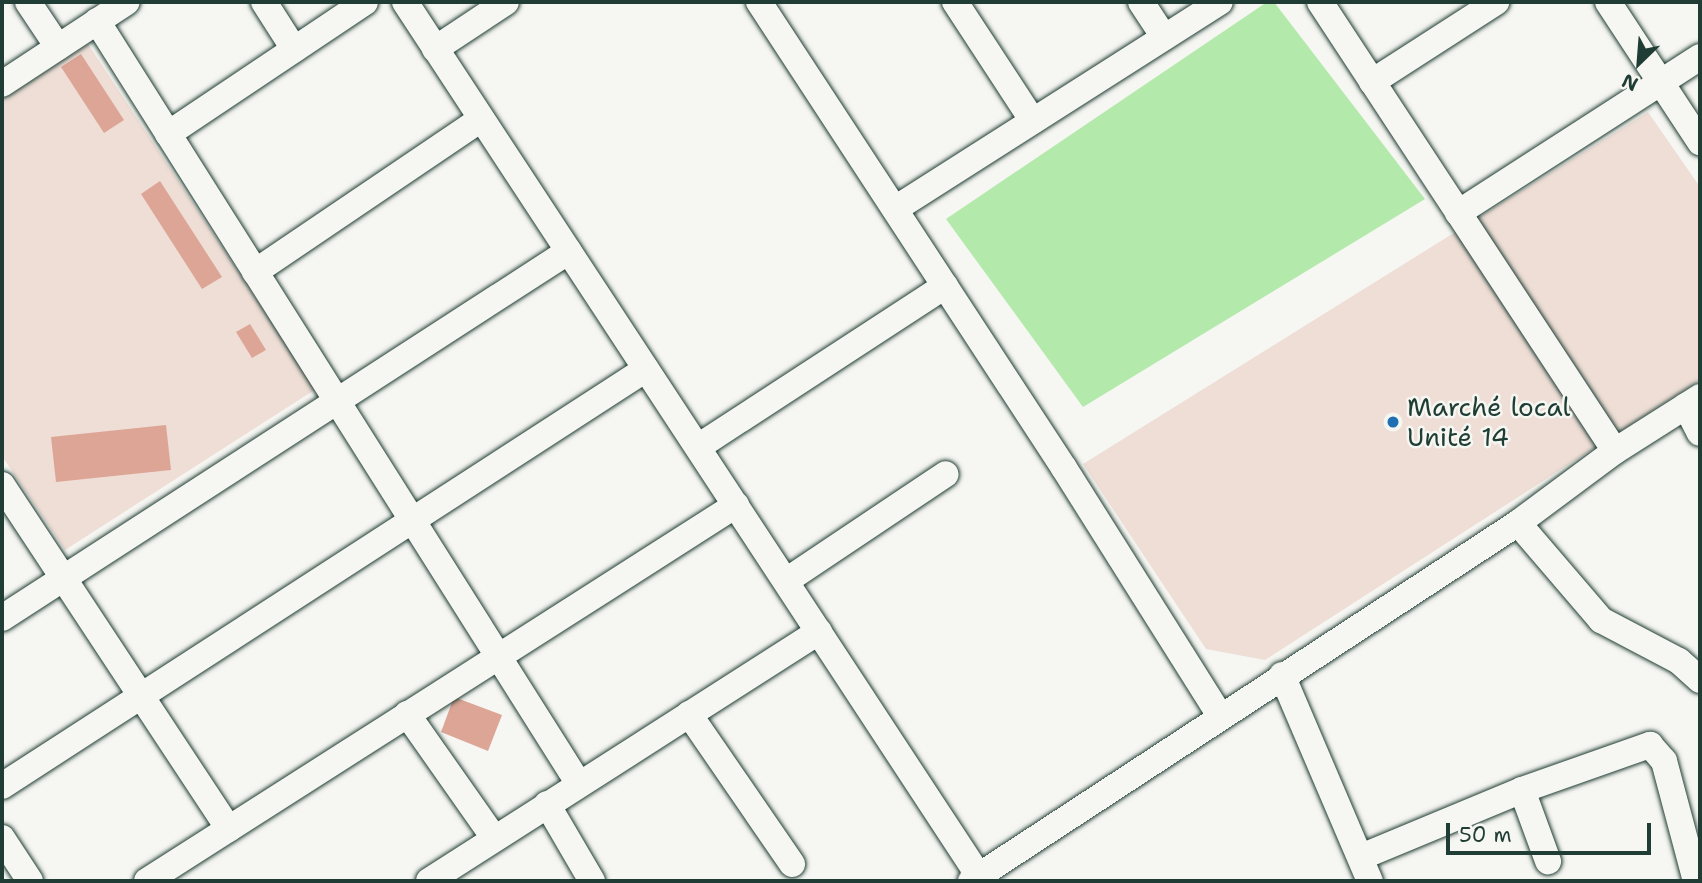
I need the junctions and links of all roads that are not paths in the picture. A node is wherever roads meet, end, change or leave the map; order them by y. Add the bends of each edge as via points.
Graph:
1 (28, 2) edge
2 (127, 2) edge
3 (264, 2) edge
4 (365, 2) edge
5 (405, 2) edge
6 (506, 2) edge
7 (759, 2) edge
8 (955, 2) edge
9 (1142, 2) edge
10 (1220, 2) edge
11 (1320, 2) edge
12 (1496, 2) edge
13 (1608, 2) edge
14 (97, 21) junction
15 (1164, 37) junction
16 (58, 47) junction
17 (294, 49) junction
18 (435, 49) junction
19 (1700, 57) edge
20 (1372, 82) junction
21 (2, 84) edge
22 (1663, 84) junction
23 (481, 118) junction
24 (1033, 121) junction
25 (168, 134) junction
26 (1700, 142) edge
27 (895, 209) junction
28 (1458, 213) junction
29 (569, 251) junction
30 (256, 272) junction
31 (945, 286) junction
32 (646, 369) junction
33 (337, 401) junction
34 (1693, 402) edge
35 (1700, 433) edge
36 (698, 447) junction
37 (1615, 451) junction
38 (946, 474) dead end
39 (2, 485) edge
40 (736, 505) junction
41 (412, 519) junction
42 (1518, 523) junction
43 (63, 578) junction
44 (786, 581) junction
45 (2, 618) edge
46 (819, 632) junction
47 (498, 656) junction
48 (1282, 675) junction
49 (1700, 680) edge
50 (141, 696) junction
51 (407, 714) junction
52 (689, 714) junction
53 (1220, 716) junction
54 (579, 784) junction
55 (2, 786) edge
56 (1522, 790) junction
57 (547, 804) junction
58 (229, 829) junction
59 (2, 838) edge
60 (494, 838) junction
61 (1548, 861) dead end
62 (792, 864) dead end
63 (1367, 875) edge
64 (975, 878) edge
65 (30, 881) edge
66 (147, 881) edge
67 (429, 881) edge
68 (592, 881) edge
69 (1696, 881) edge

1 - 16 street
2 - 14 street
3 - 17 street
4 - 17 street
5 - 18 street
6 - 18 street
7 - 27 street
8 - 24 street
9 - 15 street
10 - 15 street
11 - 20 street
12 - 20 street
13 - 22 street
14 - 16 street
14 - 25 street
15 - 24 street
16 - 21 street
17 - 25 street
18 - 23 street
19 - 22 street
20 - 28 street
22 - 26 street
22 - 28 street
23 - 29 street
23 - 30 street
24 - 27 street
25 - 30 street
27 - 31 street
28 - 37 street
29 - 32 street
29 - 33 street
30 - 33 street
31 - 36 street
31 - 53 street
32 - 36 street
32 - 41 street
33 - 41 street
33 - 43 street
34 - 35 street
34 - 37 street
36 - 40 street
37 - 42 street
38 - 44 street
39 - 43 street
40 - 44 street
40 - 47 street
41 - 47 street
41 - 50 street
42 - 48 street
42 - 49 street via 1601,620 1679,661
43 - 45 street
43 - 50 street
44 - 46 street
46 - 52 street
46 - 64 street
47 - 51 street
47 - 54 street
48 - 53 street
48 - 63 street
50 - 55 street
50 - 58 street
51 - 58 street
51 - 60 street
52 - 54 street
52 - 62 street
53 - 64 street
54 - 57 street
56 - 61 street
56 - 63 street
56 - 69 street via 1650,745 1664,761
57 - 60 street
57 - 68 street
58 - 66 street
59 - 65 street
60 - 67 street

